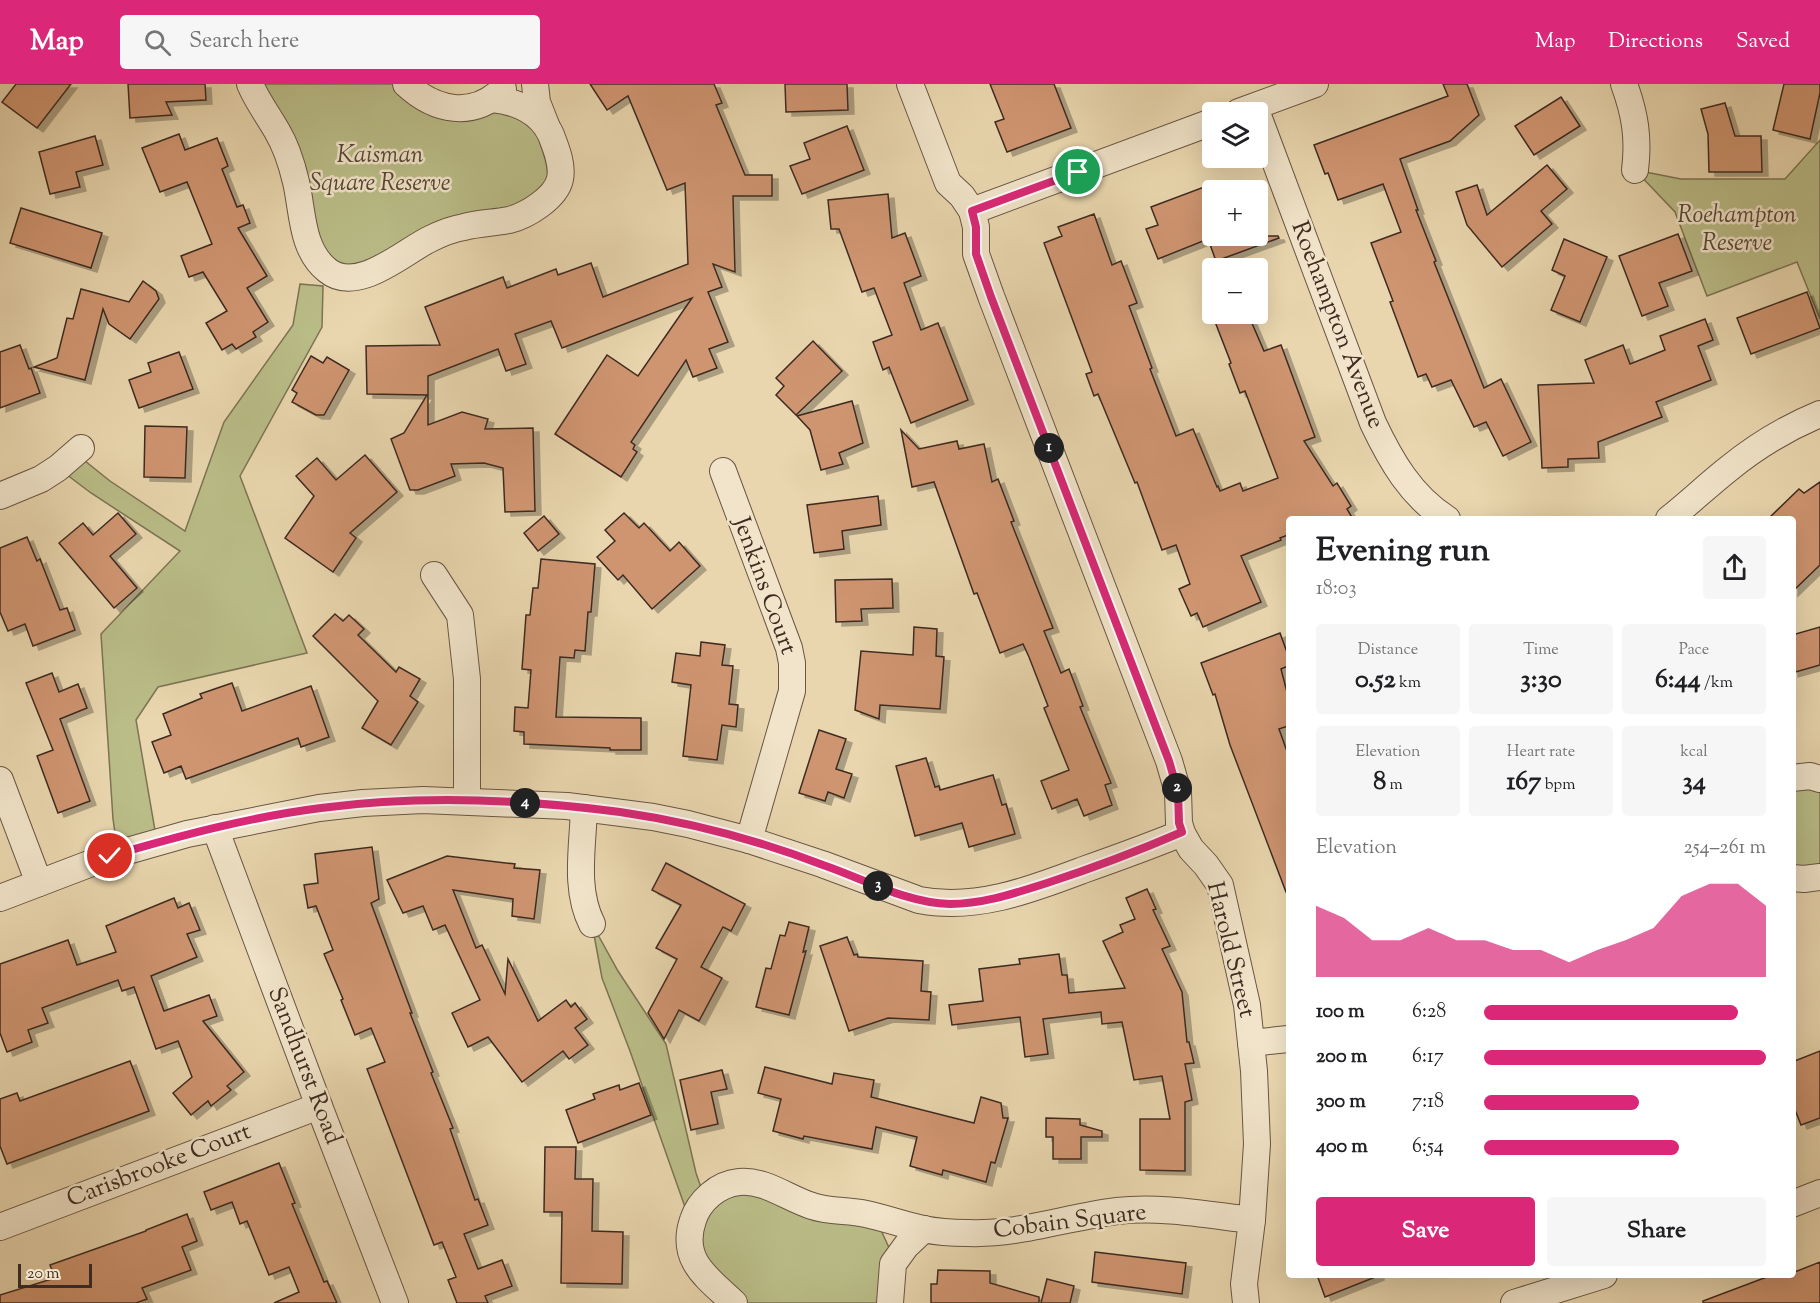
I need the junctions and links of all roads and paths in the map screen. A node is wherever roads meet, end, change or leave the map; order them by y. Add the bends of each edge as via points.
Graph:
1 (250, 84) edge
2 (406, 84) edge
3 (535, 84) edge
4 (910, 84) edge
5 (1315, 84) edge
6 (1624, 84) edge
7 (500, 91) edge
8 (1268, 104) edge
9 (546, 125) junction
10 (1202, 126) edge
11 (1268, 152) edge
12 (1635, 170) dead end
13 (972, 211) junction
14 (1820, 414) edge
15 (81, 448) dead end
16 (723, 471) dead end
17 (0, 496) edge
18 (1443, 516) edge
19 (1674, 516) edge
20 (434, 575) dead end
21 (1796, 778) edge
22 (1820, 778) edge
23 (0, 780) edge
24 (467, 801) junction
25 (584, 808) junction
26 (215, 828) junction
27 (1182, 832) junction
28 (749, 840) junction
29 (1820, 877) edge
30 (1796, 878) edge
31 (39, 883) junction
32 (0, 898) edge
33 (592, 924) dead end
34 (1286, 1039) edge
35 (1251, 1043) junction
36 (319, 1106) junction
37 (1820, 1193) edge
38 (1796, 1202) edge
39 (867, 1214) junction
40 (1252, 1220) junction
41 (0, 1227) edge
42 (924, 1229) junction
43 (893, 1264) junction
44 (1594, 1278) edge
45 (395, 1303) edge
46 (734, 1303) edge
47 (890, 1303) edge
48 (1246, 1303) edge
49 (1514, 1303) edge

1 - 9 street via 291,162 311,247 324,268 341,277 380,269 453,230 510,220 537,207 560,182 559,159
2 - 7 street via 425,99 445,107 471,107
3 - 9 street
4 - 13 street via 948,183
5 - 8 street
6 - 12 street via 1636,124
7 - 9 street via 508,101 522,106
10 - 13 street
11 - 18 street, Roehampton Avenue via 1373,423 1403,479
13 - 27 street, Harold Street via 976,254 991,297 1169,761 1178,792
14 - 19 street via 1763,443
15 - 17 street via 41,479
16 - 28 street, Jenkins Court via 792,663 792,691
20 - 24 street via 460,615 467,680
21 - 22 street
23 - 31 street
24 - 25 street
24 - 26 street via 363,803
25 - 28 street via 671,820
25 - 33 street via 581,889
26 - 31 street via 110,856
26 - 36 street, Sandhurst Road
27 - 28 street via 1003,898 953,904 919,900
27 - 35 street, Harold Street via 1220,885 1247,1005
29 - 30 street
31 - 32 street
34 - 35 street
35 - 40 street, Harold Street via 1257,1144
36 - 41 street, Carisbrooke Court
36 - 45 street, Sandhurst Road
37 - 38 street
39 - 42 street, Cobain Square
39 - 43 street via 880,1228
39 - 46 street, Cobain Square via 813,1207 749,1182 720,1188 698,1207 691,1224 690,1244 692,1256 705,1278
40 - 42 street, Cobain Square via 1143,1209 997,1233
40 - 48 street, Harold Street via 1244,1284
42 - 43 street
43 - 47 street
44 - 49 street

